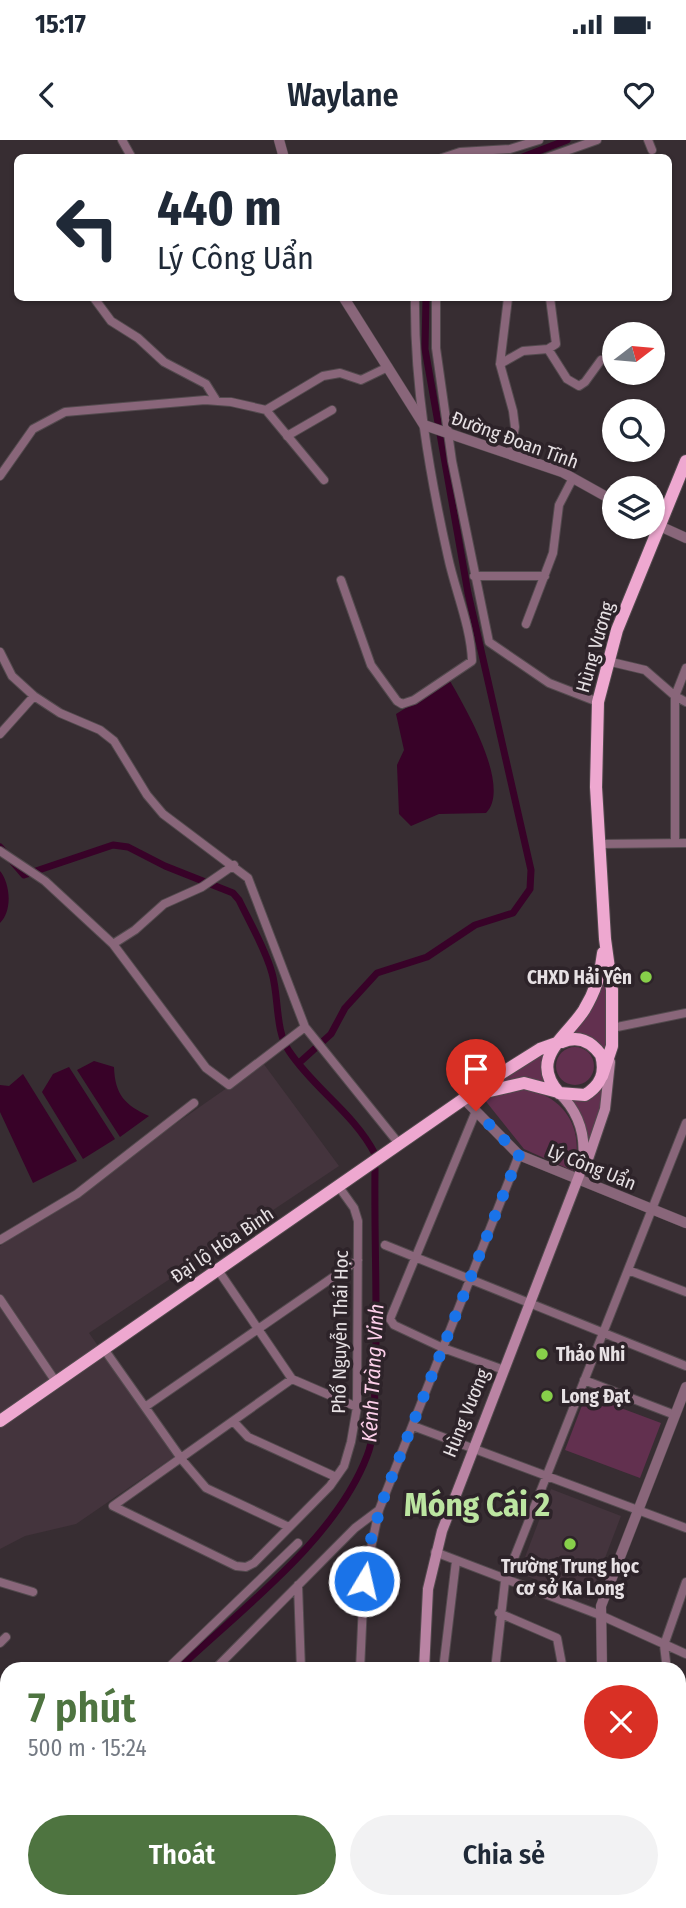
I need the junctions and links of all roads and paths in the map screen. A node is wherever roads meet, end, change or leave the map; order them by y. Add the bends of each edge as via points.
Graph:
1 (539, 140) edge
2 (597, 140) edge
3 (648, 140) edge
4 (652, 150) dead end
5 (454, 154) edge
6 (558, 154) edge
7 (96, 301) edge
8 (346, 301) edge
9 (415, 301) edge
10 (436, 301) edge
11 (508, 301) edge
12 (550, 301) edge
13 (548, 349) junction
14 (601, 360) dead end
15 (500, 364) junction
16 (388, 367) junction
17 (216, 400) junction
18 (265, 410) junction
19 (332, 410) dead end
20 (427, 426) junction
21 (447, 434) junction
22 (287, 436) junction
23 (510, 454) junction
24 (686, 461) edge
25 (0, 476) edge
26 (573, 478) junction
27 (324, 480) dead end
28 (602, 494) edge
29 (665, 505) edge
30 (665, 528) edge
31 (686, 538) edge
32 (651, 539) edge
33 (474, 576) junction
34 (545, 576) junction
35 (341, 580) dead end
36 (526, 624) dead end
37 (0, 652) edge
38 (607, 660) junction
39 (686, 668) edge
40 (34, 696) junction
41 (675, 696) junction
42 (598, 702) junction
43 (686, 702) edge
44 (0, 734) edge
45 (675, 843) junction
46 (686, 843) edge
47 (600, 844) junction
48 (0, 851) edge
49 (234, 865) junction
50 (605, 939) junction
51 (113, 944) junction
52 (686, 1013) edge
53 (578, 1017) junction
54 (305, 1027) junction
55 (612, 1028) junction
56 (554, 1045) junction
57 (612, 1046) junction
58 (603, 1070) junction
59 (559, 1093) junction
60 (464, 1099) junction
61 (607, 1099) junction
62 (194, 1103) dead end
63 (476, 1111) junction
64 (686, 1123) edge
65 (400, 1145) junction
66 (519, 1155) junction
67 (578, 1180) junction
68 (339, 1187) junction
69 (649, 1209) junction
70 (686, 1223) edge
71 (0, 1240) edge
72 (385, 1245) dead end
73 (415, 1257) junction
74 (358, 1260) junction
75 (218, 1270) junction
76 (628, 1270) junction
77 (470, 1279) junction
78 (686, 1292) edge
79 (0, 1299) edge
80 (530, 1303) junction
81 (257, 1328) junction
82 (603, 1332) junction
83 (443, 1348) junction
84 (104, 1349) junction
85 (686, 1366) edge
86 (504, 1370) junction
87 (292, 1379) junction
88 (584, 1380) junction
89 (55, 1382) junction
90 (686, 1387) edge
91 (145, 1407) junction
92 (357, 1407) junction
93 (675, 1415) junction
94 (0, 1421) edge
95 (233, 1421) junction
96 (413, 1426) junction
97 (473, 1448) junction
98 (181, 1458) junction
99 (547, 1476) junction
100 (336, 1477) junction
101 (379, 1510) junction
102 (636, 1511) junction
103 (289, 1527) junction
104 (686, 1528) edge
105 (298, 1543) dead end
106 (435, 1552) junction
107 (456, 1560) junction
108 (505, 1581) junction
109 (0, 1582) edge
110 (686, 1582) edge
111 (298, 1585) junction
112 (33, 1592) dead end
113 (499, 1613) junction
114 (600, 1615) junction
115 (664, 1644) junction
116 (686, 1654) edge
117 (174, 1662) edge
118 (222, 1662) edge
119 (301, 1662) edge
120 (359, 1662) edge
121 (424, 1662) edge
122 (444, 1662) edge
123 (496, 1662) edge
124 (562, 1662) edge
125 (603, 1662) edge
126 (666, 1662) edge

1 - 5 street via 510,149
2 - 6 street
3 - 4 street
7 - 17 street via 111,321 164,362 206,384
8 - 16 street, Đường Đoan Tĩnh
9 - 20 street via 415,345
10 - 21 street via 436,348
11 - 15 street
12 - 13 street via 556,344
13 - 14 street via 572,384 585,382
13 - 15 street via 528,349
15 - 23 street via 515,427
16 - 18 street via 360,380 340,373 323,376
16 - 20 street, Đường Đoan Tĩnh
17 - 18 street
17 - 25 street via 65,412 33,429
18 - 22 street
19 - 22 street
20 - 21 street, Đường Đoan Tĩnh
20 - 35 street via 446,547 472,661 414,700 397,701 372,665
21 - 23 street, Đường Đoan Tĩnh
21 - 33 street
22 - 27 street
23 - 26 street, Đường Đoan Tĩnh
24 - 29 highway, Hùng Vương
26 - 28 street, Đường Đoan Tĩnh
26 - 34 street via 559,505 556,545
30 - 31 street
32 - 38 highway, Hùng Vương
33 - 34 street
33 - 42 street via 494,648 549,683
34 - 36 street
37 - 40 street via 12,676
38 - 41 street via 645,670
38 - 42 highway, Hùng Vương
39 - 41 street
40 - 44 street
40 - 49 street via 107,735 163,814
41 - 43 street
41 - 45 street
42 - 47 highway, Hùng Vương via 595,745
45 - 46 street
45 - 47 street
47 - 50 highway, Hùng Vương
48 - 51 street via 45,881
49 - 51 street via 202,887 164,904
49 - 54 street via 252,884
50 - 53 highway via 597,983
50 - 55 highway
51 - 54 street via 206,1068 223,1083 229,1085
52 - 55 street
53 - 56 highway
53 - 56 highway
54 - 65 street
55 - 57 highway
56 - 58 highway via 577,1038 595,1047
56 - 59 highway via 547,1059 548,1077
56 - 60 highway, Đại lộ Hòa Bình
57 - 58 highway
57 - 61 main road
58 - 59 highway via 598,1084 585,1095
58 - 61 main road
59 - 60 highway via 516,1084
59 - 67 main road via 574,1111 582,1133 584,1157
60 - 63 street, Lý Công Uẩn
60 - 65 highway, Đại lộ Hòa Bình
61 - 67 main road
62 - 71 street via 77,1194
63 - 66 street, Lý Công Uẩn
63 - 73 street
64 - 69 street
65 - 68 highway, Đại lộ Hòa Bình
66 - 67 street, Lý Công Uẩn
66 - 77 street
67 - 69 street, Lý Công Uẩn
67 - 80 main road, Hùng Vương
68 - 74 street, Phố Nguyễn Thái Học via 358,1221
68 - 75 highway, Đại lộ Hòa Bình
69 - 70 street, Lý Công Uẩn
69 - 76 street
72 - 73 street
73 - 77 street
73 - 83 street via 390,1319
74 - 81 street
74 - 92 street, Phố Nguyễn Thái Học
75 - 81 street
75 - 84 highway, Đại lộ Hòa Bình
76 - 78 street
76 - 82 street
77 - 80 street
77 - 83 street
79 - 89 street
80 - 82 street
80 - 86 main road, Hùng Vương
81 - 87 street
81 - 91 street
82 - 85 street
82 - 88 street
83 - 86 street
83 - 96 street
84 - 89 highway, Đại lộ Hòa Bình
84 - 91 street
86 - 97 main road, Hùng Vương
87 - 92 street
87 - 95 street
88 - 93 street
88 - 99 street
89 - 94 highway, Đại lộ Hòa Bình
90 - 93 street
91 - 98 street
92 - 100 street, Phố Nguyễn Thái Học via 344,1466
93 - 102 street
95 - 98 street
95 - 100 street via 248,1437
96 - 97 street
96 - 101 street
97 - 99 street
97 - 106 main road, Hùng Vương
98 - 103 street via 206,1488
98 - 103 street, Phố Nguyễn Thái Học via 113,1506 236,1566 246,1567
99 - 102 street
99 - 108 street
100 - 103 street, Phố Nguyễn Thái Học
101 - 111 street
101 - 120 street via 364,1581
102 - 104 street
102 - 114 street
105 - 117 street
106 - 107 street
106 - 121 main road, Hùng Vương via 426,1607
107 - 108 street
107 - 122 street
108 - 113 street
108 - 114 street
109 - 112 street
110 - 115 street
111 - 118 street
111 - 119 street
113 - 123 street
113 - 124 street via 557,1638
114 - 115 street
114 - 125 street
115 - 116 street
115 - 126 street

